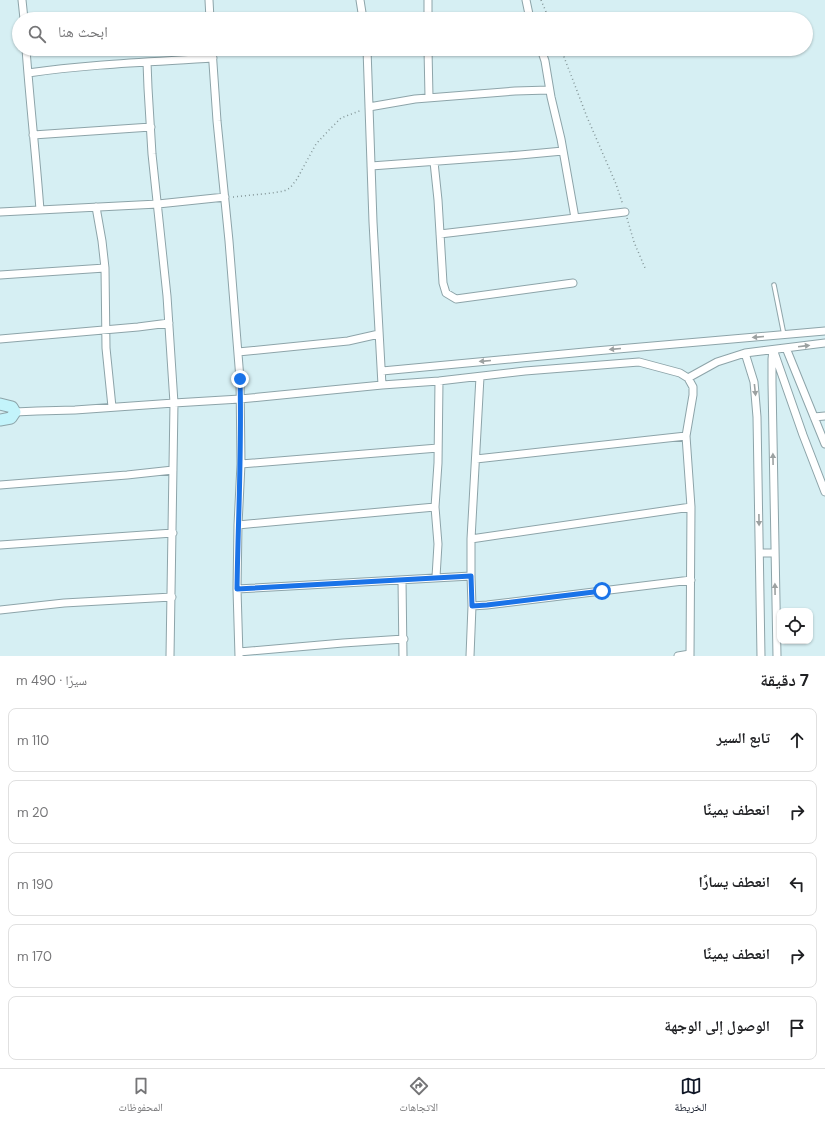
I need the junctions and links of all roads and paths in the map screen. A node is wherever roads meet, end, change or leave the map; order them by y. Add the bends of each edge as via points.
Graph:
1 (22, 0) edge
2 (209, 0) edge
3 (360, 0) edge
4 (428, 0) edge
5 (526, 0) edge
6 (541, 0) edge
7 (23, 12) edge
8 (210, 12) edge
9 (362, 12) edge
10 (428, 12) edge
11 (529, 12) edge
12 (545, 12) edge
13 (27, 56) edge
14 (367, 56) edge
15 (428, 56) edge
16 (543, 56) edge
17 (564, 56) edge
18 (213, 58) joint
19 (147, 62) junction
20 (28, 73) junction
21 (550, 90) junction
22 (429, 98) junction
23 (369, 108) junction
24 (150, 128) junction
25 (33, 135) junction
26 (563, 151) junction
27 (434, 162) junction
28 (371, 166) junction
29 (225, 197) junction
30 (158, 204) junction
31 (96, 207) junction
32 (40, 210) junction
33 (0, 212) edge
34 (625, 212) junction
35 (575, 218) junction
36 (440, 234) junction
37 (105, 268) junction
38 (645, 268) dead end
39 (0, 275) edge
40 (573, 283) dead end
41 (774, 285) dead end
42 (169, 322) junction
43 (106, 329) junction
44 (825, 331) edge
45 (379, 334) junction
46 (784, 335) junction
47 (0, 339) edge
48 (825, 343) edge
49 (638, 347) junction
50 (786, 348) junction
51 (773, 350) junction
52 (238, 352) junction
53 (745, 352) junction
54 (639, 362) junction
55 (382, 371) junction
56 (480, 376) junction
57 (688, 378) junction
58 (439, 381) junction
59 (382, 385) junction
60 (240, 399) junction
61 (174, 403) junction
62 (0, 404) edge
63 (112, 407) junction
64 (15, 412) junction
65 (825, 416) edge
66 (814, 417) junction
67 (0, 420) edge
68 (686, 436) junction
69 (825, 444) edge
70 (438, 448) junction
71 (476, 459) junction
72 (241, 464) junction
73 (173, 470) junction
74 (0, 485) edge
75 (825, 492) edge
76 (435, 507) junction
77 (691, 507) junction
78 (238, 525) junction
79 (173, 533) junction
80 (471, 539) junction
81 (0, 545) edge
82 (760, 553) junction
83 (775, 553) junction
84 (471, 576) junction
85 (436, 577) junction
86 (402, 580) junction
87 (691, 580) junction
88 (237, 589) junction
89 (172, 597) junction
90 (472, 606) junction
91 (0, 610) edge
92 (404, 639) junction
93 (239, 654) edge
94 (690, 655) edge
95 (170, 656) edge
96 (403, 656) edge
97 (470, 656) edge
98 (678, 656) edge
99 (761, 656) edge
100 (777, 656) edge

1 - 7 street
2 - 8 street
3 - 9 street
4 - 10 street
5 - 11 street
6 - 12 path
13 - 20 street
14 - 23 street
15 - 22 street
16 - 21 street
17 - 34 path
18 - 19 street
18 - 29 street via 216,121
19 - 20 street
19 - 24 street
20 - 25 street
21 - 22 street
21 - 26 street
22 - 23 street
23 - 28 street
23 - 29 path via 341,118 316,144 290,188 284,191
24 - 25 street
24 - 30 street
25 - 32 street
26 - 27 street
26 - 35 street
27 - 28 street
27 - 36 street
28 - 45 street
29 - 30 street
29 - 52 street
30 - 31 street
30 - 42 street
31 - 32 street
31 - 37 street
32 - 33 street
34 - 35 street
34 - 38 path
35 - 36 street
36 - 40 street via 442,284 446,293 456,299
37 - 39 street
37 - 43 street
41 - 46 lane
42 - 43 street
42 - 61 street
43 - 47 street
43 - 63 street
44 - 46 street
45 - 52 street via 348,341
45 - 55 street
46 -> 49 street
50 -> 48 street
49 - 54 street
49 -> 55 street
50 - 51 street
50 - 66 street
51 - 53 street
51 - 75 street
83 -> 51 street
52 - 60 street
53 - 57 street via 717,362
53 -> 82 street via 754,382 757,417
54 - 56 street
54 - 57 street via 680,373
55 - 59 street
56 - 58 street
56 - 71 street
57 - 68 street via 693,387 693,395
58 - 59 street
58 - 70 street
59 - 60 street
60 - 61 street
60 - 72 street
61 - 63 street
61 - 73 street
62 - 64 street via 12,407
63 - 64 street
64 - 67 street via 11,418
65 - 66 street
66 - 69 street
68 - 71 street
68 - 77 street
70 - 72 street
70 - 76 street
71 - 80 street
72 - 78 street
73 - 74 street
73 - 79 street
76 - 78 street
76 - 85 street via 438,544
77 - 80 street
77 - 87 street
78 - 88 street
79 - 81 street
79 - 89 street
80 - 84 street
82 - 83 street
82 - 99 street
100 -> 83 street
84 - 85 street
84 - 90 street
85 - 86 street
86 - 88 street
86 - 92 street
87 - 90 street
87 - 94 street
88 - 93 street
89 - 91 street
89 - 95 street
90 - 97 street
92 - 93 street
92 - 96 street
94 - 98 street

